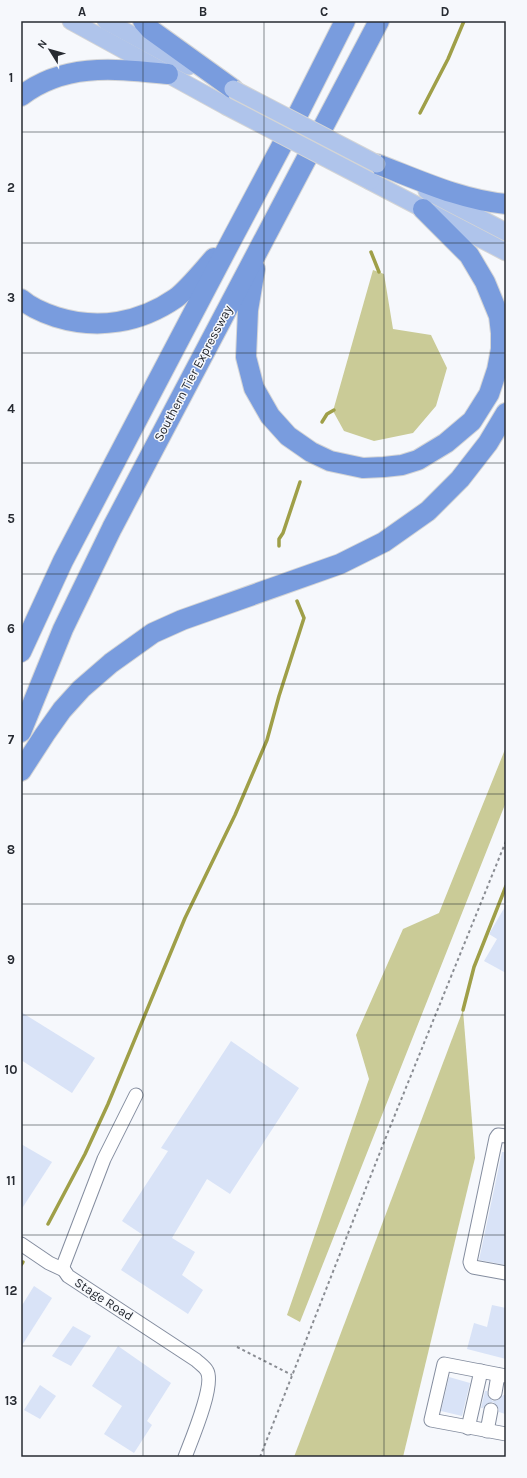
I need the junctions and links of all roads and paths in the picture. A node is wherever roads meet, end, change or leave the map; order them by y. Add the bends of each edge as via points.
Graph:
1 (71, 21) edge
2 (106, 21) edge
3 (143, 21) edge
4 (378, 21) edge
5 (388, 21) edge
6 (342, 25) edge
7 (366, 46) junction
8 (168, 74) junction
9 (21, 96) edge
10 (230, 98) junction
11 (373, 173) junction
12 (506, 204) edge
13 (423, 209) junction
14 (506, 232) edge
15 (232, 238) junction
16 (259, 251) junction
17 (506, 252) edge
18 (21, 298) edge
19 (506, 413) edge
20 (21, 652) edge
21 (21, 732) edge
22 (21, 771) edge
23 (506, 841) edge
24 (136, 1095) dead end
25 (506, 1136) edge
26 (21, 1244) edge
27 (64, 1270) junction
28 (506, 1273) edge
29 (237, 1347) dead end
30 (292, 1375) junction
31 (480, 1375) junction
32 (502, 1376) edge
33 (495, 1393) dead end
34 (491, 1410) dead end
35 (468, 1428) junction
36 (487, 1431) junction
37 (506, 1432) edge
38 (185, 1457) edge
39 (260, 1457) edge

1 - 8 main road
2 - 10 main road
3 - 10 highway
4 - 7 highway, Southern Tier Expressway
5 - 7 highway
6 - 15 highway, Southern Tier Expressway
7 - 16 highway, Southern Tier Expressway
8 - 9 highway via 87,70 57,77
8 - 10 main road
10 - 11 main road, bridge
11 - 12 highway via 462,197
11 - 13 main road
11 - 14 main road
13 - 16 highway via 469,256 485,282 499,316 501,349 489,394 472,421 446,443 418,460 402,465 363,468 330,461 288,436 270,416 254,388 246,357 248,310
13 - 17 main road
15 - 18 highway via 178,297 159,309 128,321 102,324 72,322 46,314
15 - 20 highway, Southern Tier Expressway via 63,561
16 - 21 highway, Southern Tier Expressway via 112,528 63,629
19 - 22 highway via 488,443 460,479 428,511 384,542 340,564 182,620 153,634 111,663 81,689 62,710
23 - 30 path
24 - 27 street, Stage Road via 104,1159 63,1266
25 - 28 street via 498,1135 496,1138 470,1262 473,1267
26 - 27 street
27 - 38 street, Stage Road via 68,1276 196,1360 208,1371 205,1402
29 - 30 path
30 - 39 path
31 - 32 street
31 - 35 street
31 - 35 street via 444,1364 431,1420
32 - 33 street
34 - 36 street
35 - 36 street
36 - 37 street

